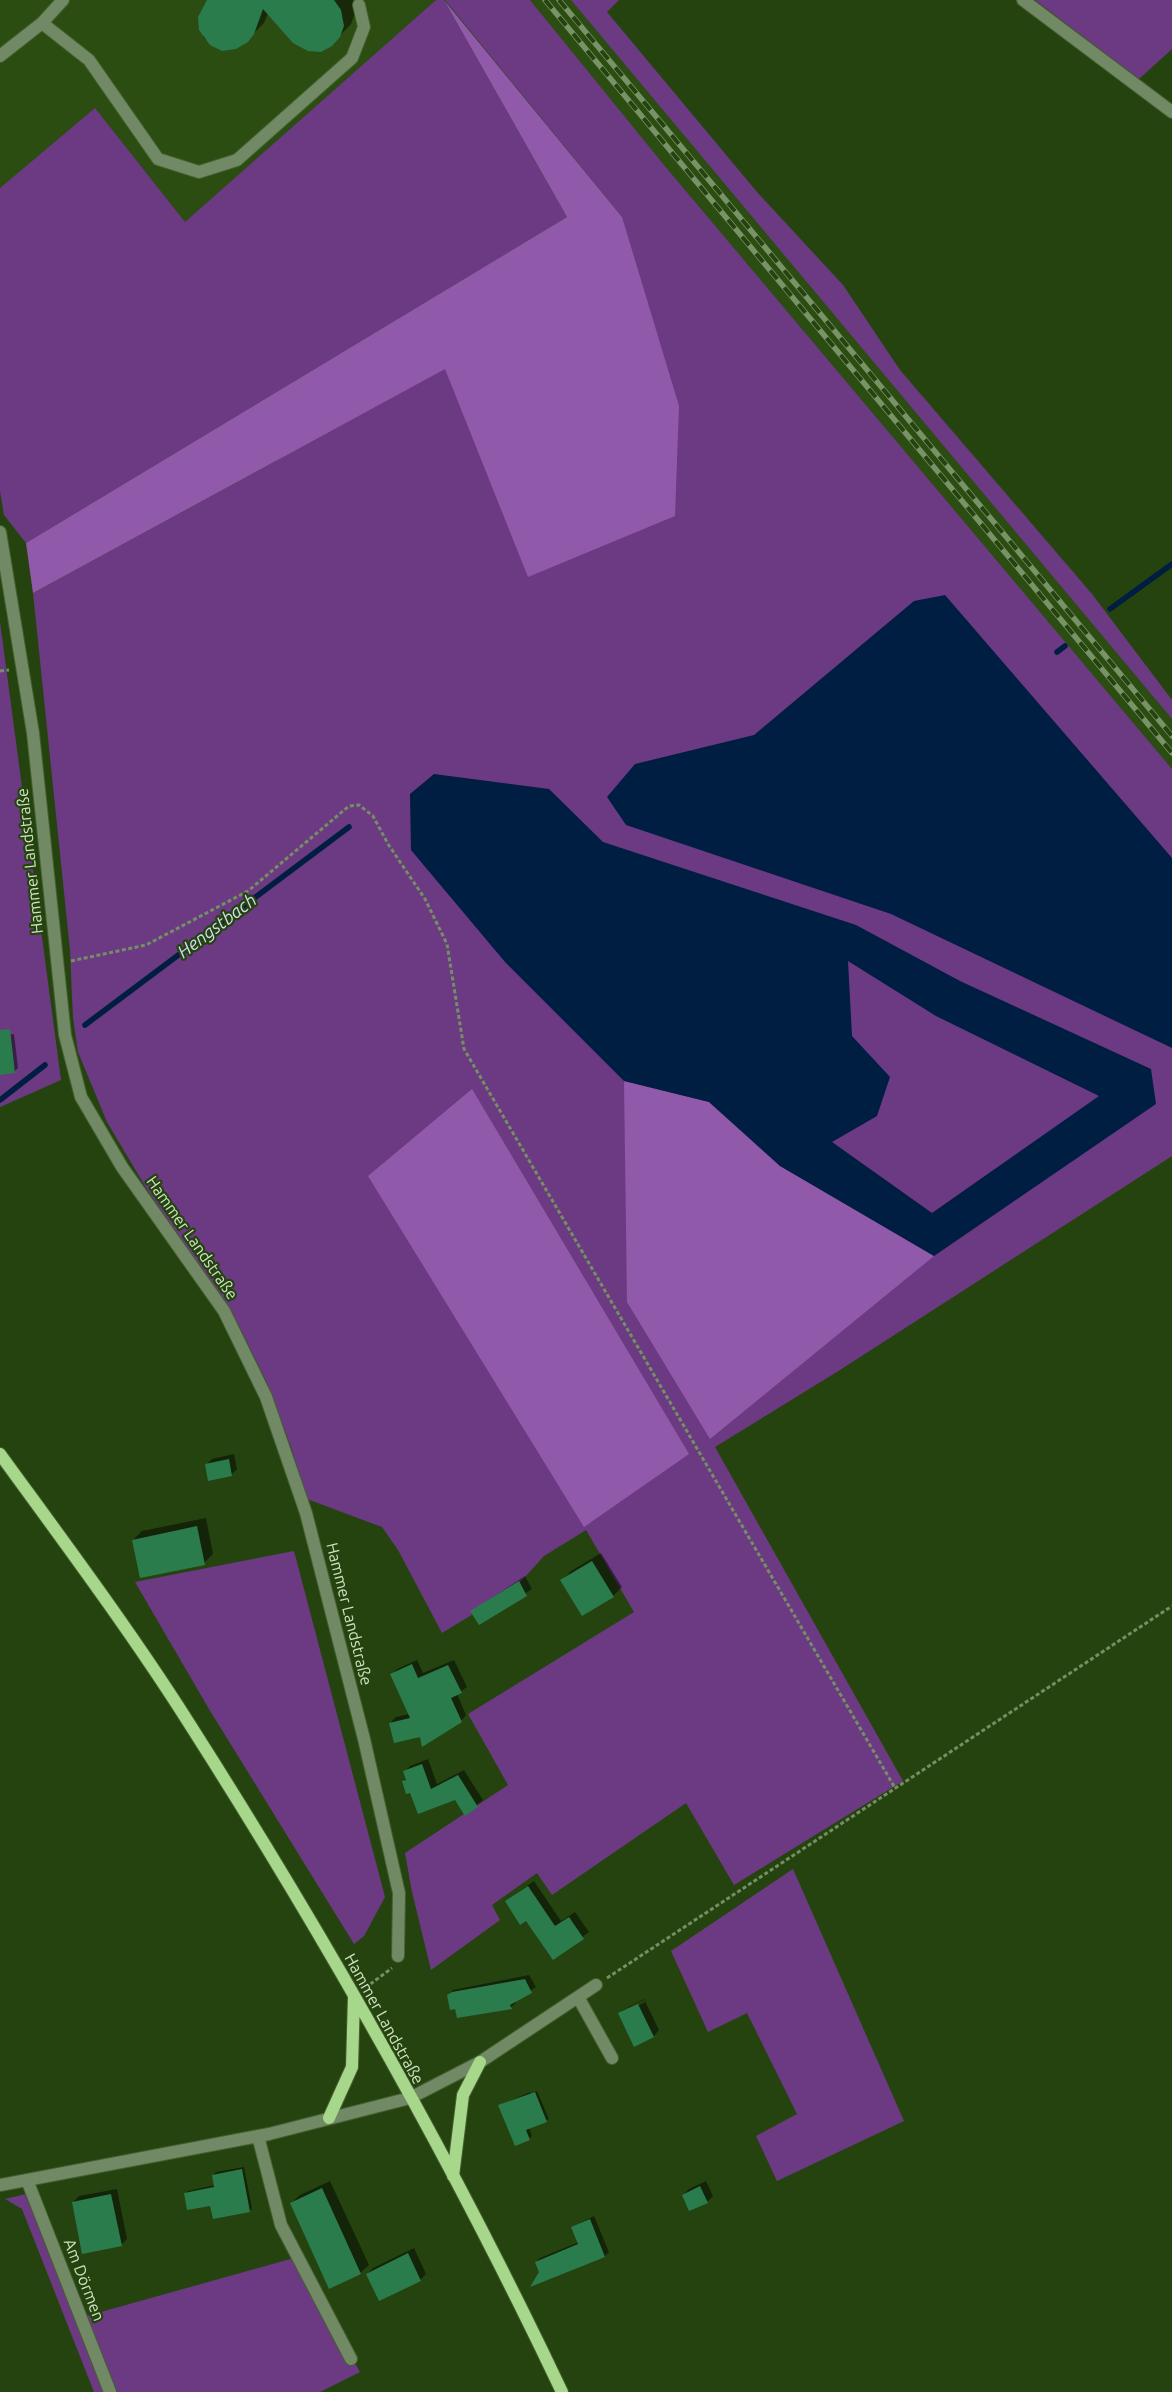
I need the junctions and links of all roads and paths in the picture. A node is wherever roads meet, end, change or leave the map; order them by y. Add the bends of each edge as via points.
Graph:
1 (64, 0) edge
2 (1023, 0) edge
3 (359, 6) dead end
4 (42, 24) junction
5 (0, 56) edge
6 (1172, 112) edge
7 (0, 532) edge
8 (57, 962) junction
9 (0, 1454) edge
10 (1172, 1606) edge
11 (895, 1788) junction
12 (398, 1956) joint
13 (596, 1985) joint
14 (354, 1996) junction
15 (578, 1997) junction
16 (612, 2058) dead end
17 (480, 2062) junction
18 (410, 2098) junction
19 (329, 2118) junction
20 (258, 2136) junction
21 (453, 2176) junction
22 (27, 2180) junction
23 (0, 2185) edge
24 (351, 2359) dead end
25 (110, 2392) edge
26 (562, 2392) edge

1 - 4 street
2 - 6 street
3 - 4 street via 364,27 352,58 236,160 199,172 158,159 89,60
4 - 5 street
7 - 8 street, Hammer Landstraße via 33,733
8 - 11 path via 84,960 146,945 248,891 349,806 360,805 373,816 425,899 447,944 464,1049
8 - 12 street, Hammer Landstraße via 65,1036 81,1097 122,1167 224,1311 266,1398 306,1513 364,1739 399,1894
9 - 14 main road, Hammer Landstraße via 186,1718
10 - 11 path
11 - 13 path
12 - 14 path via 394,1966
13 - 15 street
14 - 18 main road, Hammer Landstraße
14 - 19 main road via 352,2067
15 - 16 street
15 - 17 street
17 - 18 street
17 - 21 main road via 463,2095
18 - 19 street
18 - 21 main road, Hammer Landstraße
19 - 20 street
20 - 22 street
20 - 24 street via 281,2225
21 - 26 main road, Hammer Landstraße
22 - 23 street
22 - 25 street, Am Dörmen

